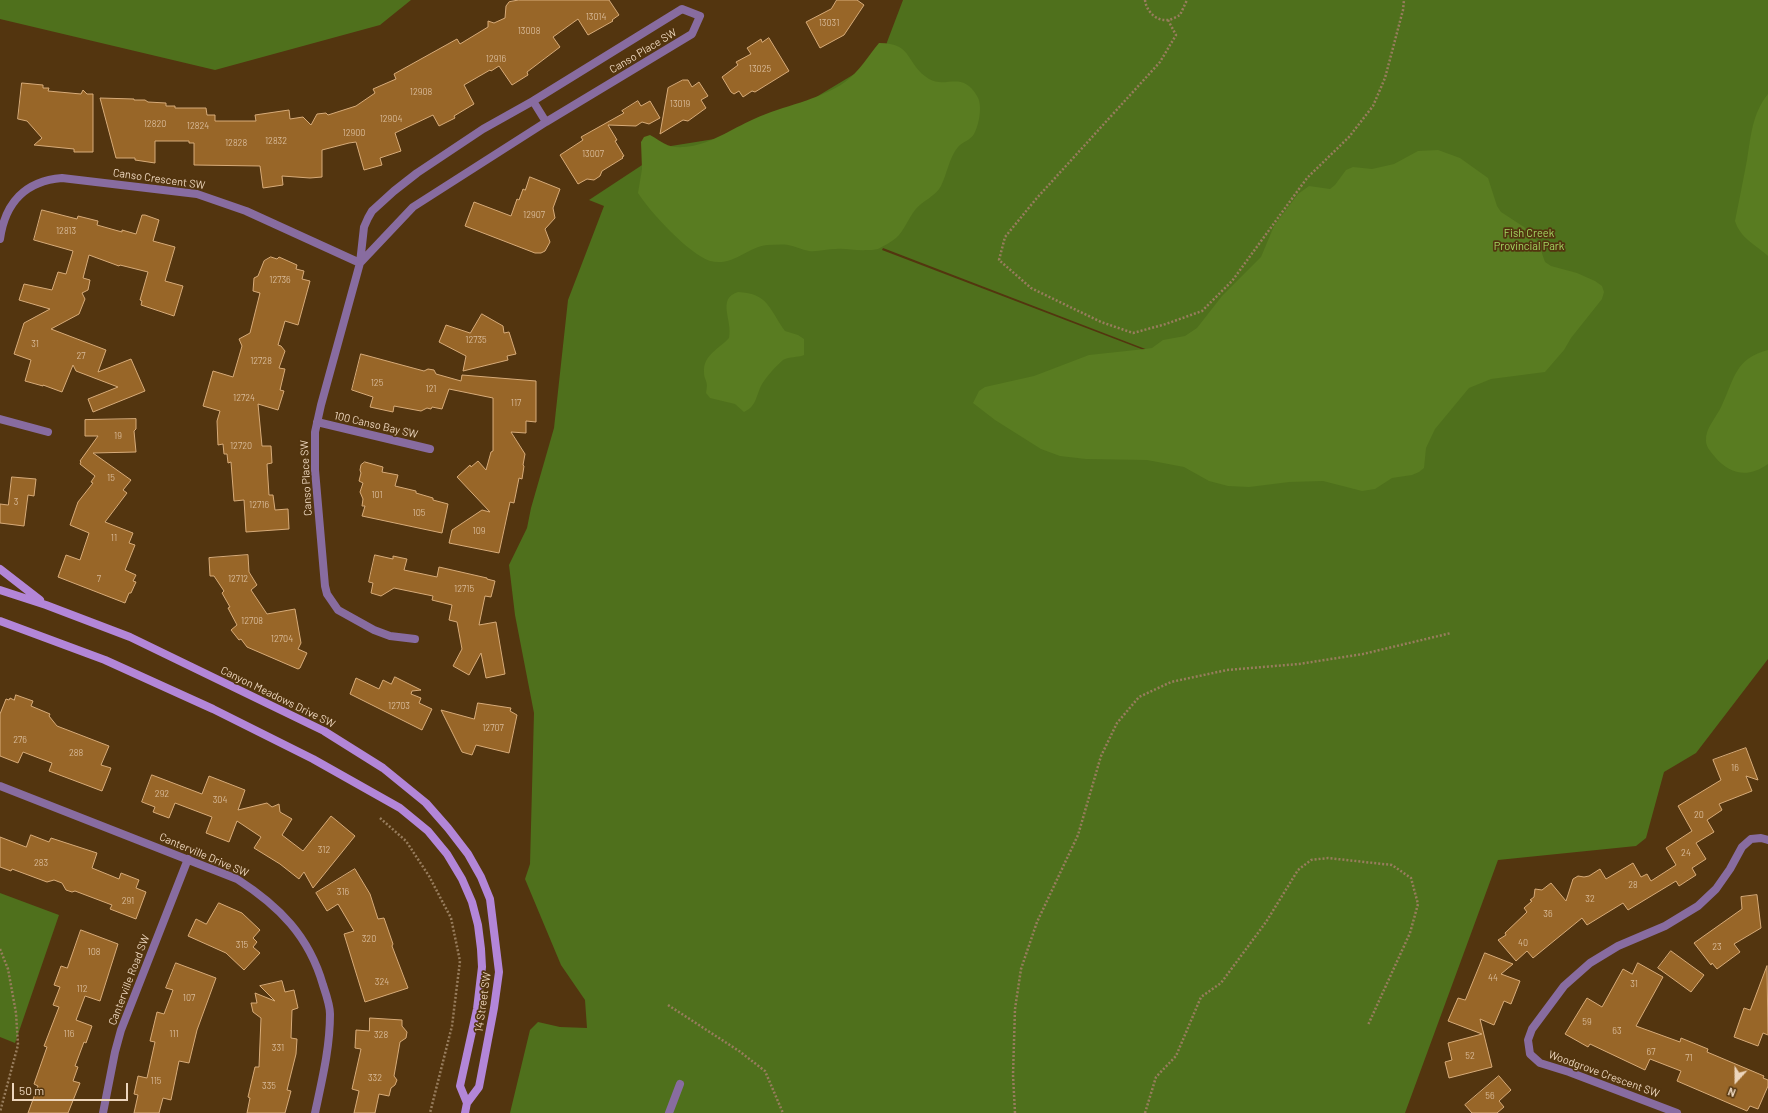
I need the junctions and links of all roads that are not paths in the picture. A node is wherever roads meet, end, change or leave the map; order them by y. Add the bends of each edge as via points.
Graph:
1 (533, 101) junction
2 (546, 122) junction
3 (0, 239) edge
4 (360, 263) junction
5 (0, 419) edge
6 (317, 422) junction
7 (48, 432) dead end
8 (430, 449) dead end
9 (0, 570) edge
10 (0, 590) edge
11 (46, 605) junction
12 (0, 621) edge
13 (415, 639) dead end
14 (0, 786) edge
15 (1768, 840) edge
16 (188, 859) junction
17 (490, 899) joint
18 (680, 1084) dead end
19 (467, 1104) junction
20 (102, 1113) edge
21 (314, 1113) edge
22 (465, 1113) edge
23 (669, 1113) edge
24 (1677, 1113) edge

1 - 2 street
1 - 2 street, Canso Place SW via 682,10 700,16 692,34
1 - 4 street, Canso Place SW via 476,134 394,191 372,212 366,222
2 - 4 street, Canso Place SW via 413,207
3 - 4 street, Canso Crescent SW via 10,206 21,194 41,182 62,178 197,194 246,211
4 - 6 street, Canso Place SW
5 - 7 street
6 - 8 street, 100 Canso Bay SW
6 - 13 street, Canso Place SW via 315,470 325,586 328,594 338,610 369,627 390,636
9 - 11 main road
10 - 11 main road, Canyon Meadows Drive SW
11 - 17 main road, Canyon Meadows Drive SW via 130,637 324,731 383,768 426,803 448,828 475,865
12 - 19 main road, 14 Street SW via 105,660 213,709 313,759 400,808 428,831 447,854 462,879 472,902 479,931 482,967 476,1016 460,1086
14 - 16 street, Canterville Drive SW
15 - 24 street, Woodgrove Crescent SW via 1751,839 1742,846 1716,889 1698,906 1665,926 1618,946 1590,963 1564,986 1532,1029 1528,1040 1530,1054 1540,1063
16 - 20 street, Canterville Road SW via 121,1030
16 - 21 street, Canterville Drive SW via 237,879 261,894 280,911 301,937 319,971 330,1013 327,1061
17 - 19 main road, 14 Street SW via 499,972 479,1087
18 - 23 street
19 - 22 main road, 14 Street SW

